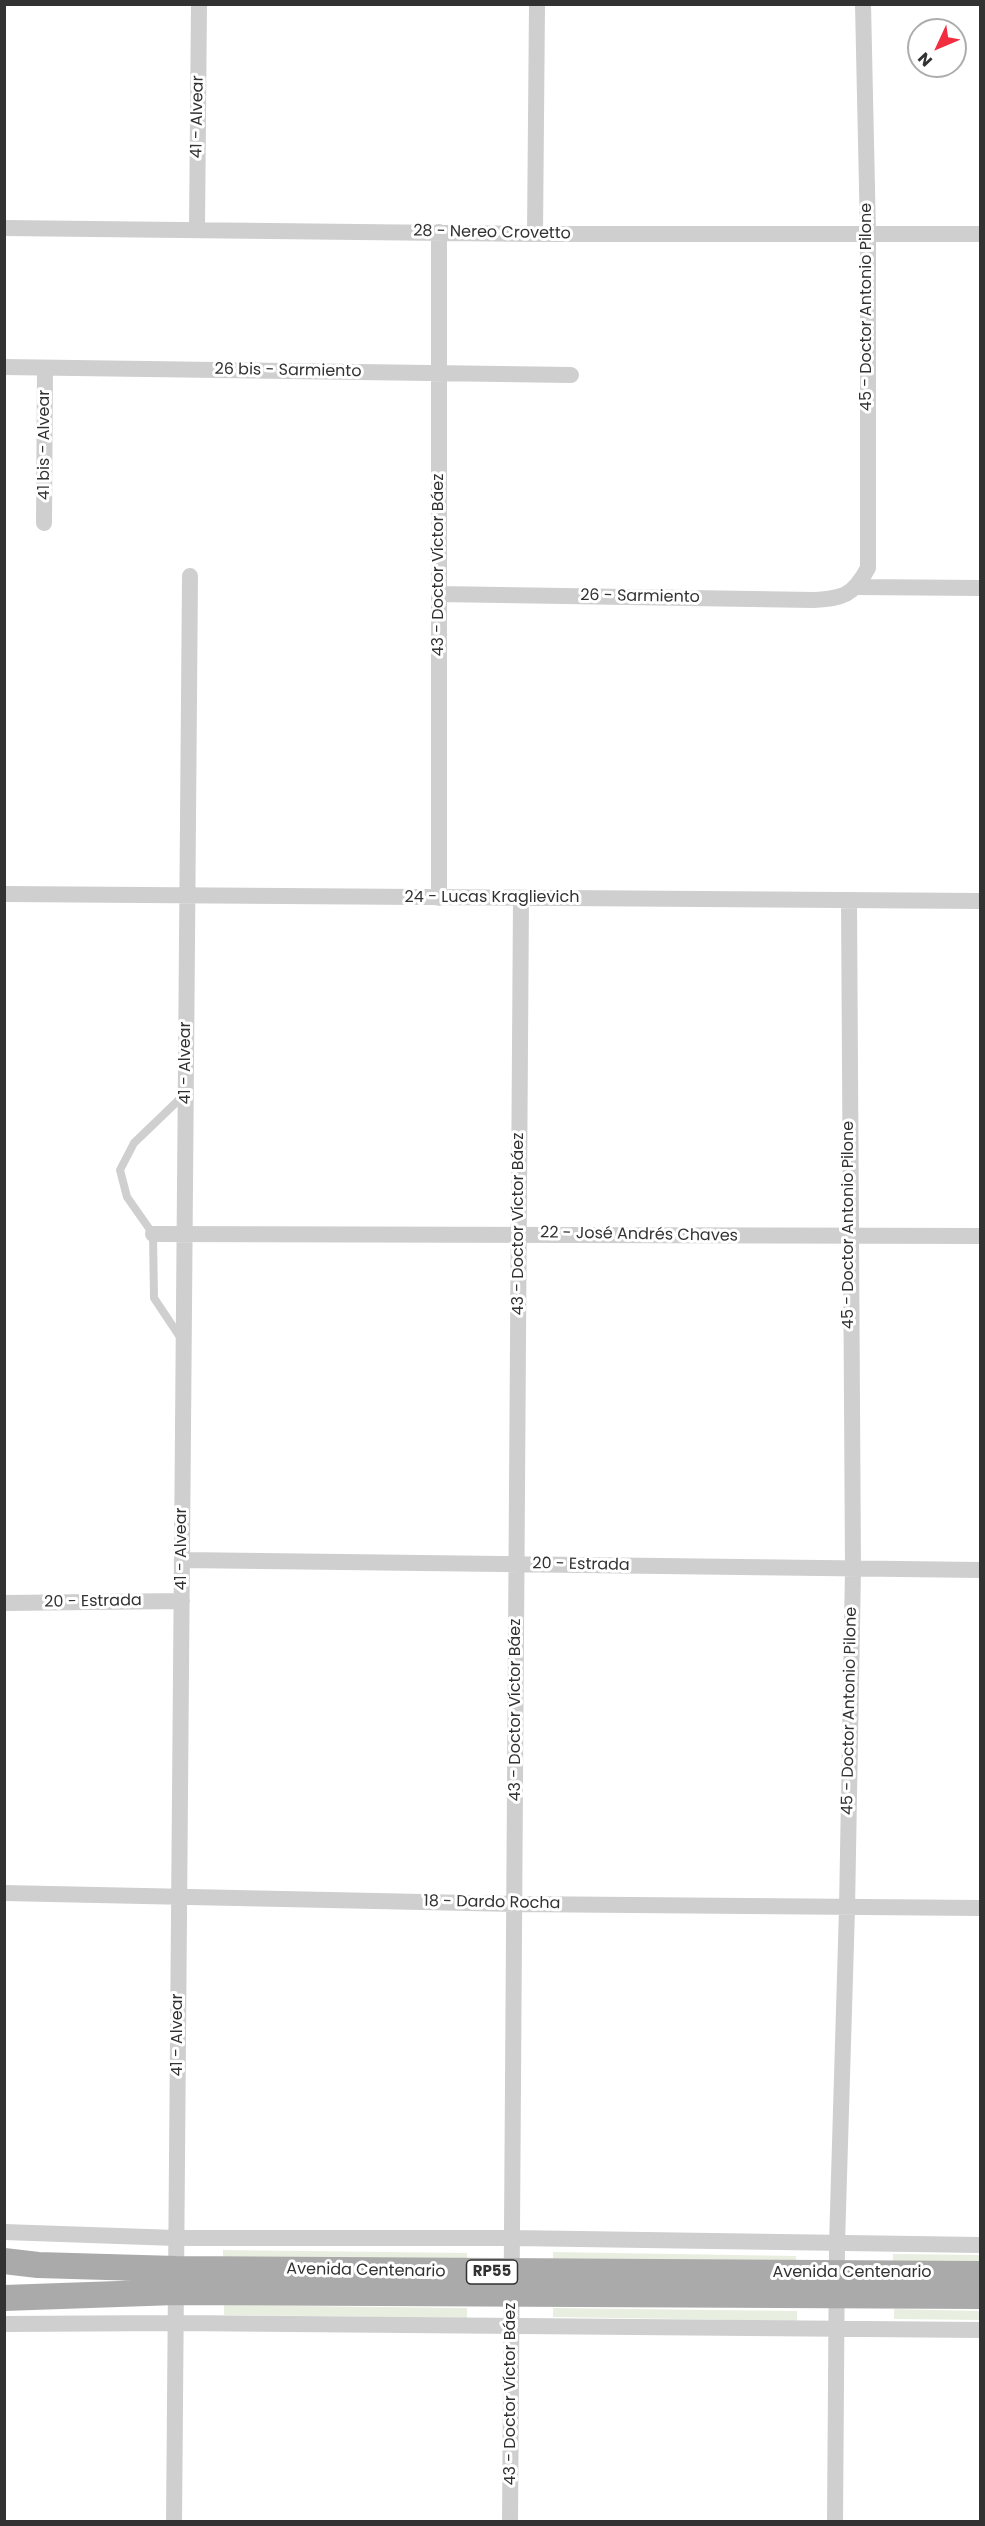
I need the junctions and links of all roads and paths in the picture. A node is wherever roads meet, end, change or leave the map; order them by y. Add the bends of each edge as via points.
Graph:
1 (199, 4) edge
2 (537, 4) edge
3 (863, 4) edge
4 (4, 228) edge
5 (197, 229) junction
6 (439, 232) junction
7 (535, 234) junction
8 (868, 234) junction
9 (981, 234) edge
10 (4, 367) edge
11 (45, 368) junction
12 (439, 373) junction
13 (572, 375) dead end
14 (44, 523) dead end
15 (190, 576) dead end
16 (858, 587) junction
17 (981, 588) edge
18 (439, 594) junction
19 (4, 894) edge
20 (188, 895) junction
21 (439, 898) junction
22 (521, 898) junction
23 (849, 900) junction
24 (981, 901) edge
25 (186, 1092) junction
26 (153, 1234) junction
27 (185, 1234) junction
28 (519, 1234) junction
29 (981, 1236) edge
30 (849, 1238) junction
31 (184, 1343) junction
32 (182, 1560) junction
33 (517, 1564) junction
34 (853, 1569) junction
35 (981, 1570) edge
36 (182, 1601) junction
37 (4, 1603) edge
38 (4, 1893) edge
39 (179, 1896) junction
40 (515, 1904) junction
41 (981, 1908) edge
42 (847, 1909) junction
43 (4, 2232) edge
44 (176, 2238) junction
45 (512, 2238) junction
46 (837, 2244) junction
47 (981, 2245) edge
48 (4, 2261) edge
49 (981, 2274) edge
50 (176, 2280) junction
51 (511, 2283) junction
52 (837, 2284) junction
53 (981, 2296) edge
54 (4, 2298) edge
55 (176, 2323) junction
56 (4, 2324) edge
57 (511, 2326) junction
58 (836, 2328) junction
59 (981, 2330) edge
60 (174, 2522) edge
61 (510, 2522) edge
62 (835, 2522) edge

1 - 5 street, 41 - Alvear
2 - 7 street
3 - 8 street, 45 - Doctor Antonio Pilone
4 - 5 street, 28 - Nereo Crovetto
5 - 6 street, 28 - Nereo Crovetto
6 - 7 street, 28 - Nereo Crovetto
6 - 12 street, 43 - Doctor Víctor Báez
7 - 8 street, 28 - Nereo Crovetto
8 - 9 street, 28 - Nereo Crovetto
8 - 16 street, 45 - Doctor Antonio Pilone via 868,568
10 - 11 street, 26 bis - Sarmiento
11 - 12 street, 26 bis - Sarmiento
11 - 14 street, 41 bis - Alvear
12 - 13 street, 26 bis - Sarmiento
12 - 18 street, 43 - Doctor Víctor Báez
15 - 20 street, 41 - Alvear
16 - 17 street
16 - 18 street, 26 - Sarmiento via 840,598 814,600
18 - 21 street, 43 - Doctor Víctor Báez
19 - 20 street, 24 - Lucas Kraglievich
20 - 21 street, 24 - Lucas Kraglievich
20 - 25 street, 41 - Alvear
21 - 22 street, 24 - Lucas Kraglievich
22 - 23 street, 24 - Lucas Kraglievich
22 - 28 street, 43 - Doctor Víctor Báez
23 - 24 street, 24 - Lucas Kraglievich
23 - 30 street, 45 - Doctor Antonio Pilone
25 - 26 lane via 134,1143 120,1170 127,1197
25 - 27 street, 41 - Alvear
26 - 27 street, 22 - José Andrés Chaves
26 - 31 lane via 154,1298
27 - 28 street, 22 - José Andrés Chaves
27 - 31 street, 41 - Alvear
28 - 30 street, 22 - José Andrés Chaves
28 - 33 street, 43 - Doctor Víctor Báez
29 - 30 street, 22 - José Andrés Chaves
30 - 34 street, 45 - Doctor Antonio Pilone
31 - 32 street, 41 - Alvear
32 - 33 street, 20 - Estrada
32 - 36 street, 41 - Alvear
33 - 34 street, 20 - Estrada
33 - 40 street, 43 - Doctor Víctor Báez
34 - 35 street, 20 - Estrada
34 - 42 street, 45 - Doctor Antonio Pilone
36 - 37 street, 20 - Estrada
36 - 39 street, 41 - Alvear
38 - 39 street, 18 - Dardo Rocha
39 - 40 street, 18 - Dardo Rocha
39 - 44 street, 41 - Alvear
40 - 42 street, 18 - Dardo Rocha
40 - 45 street, 43 - Doctor Víctor Báez
41 - 42 street, 18 - Dardo Rocha
42 - 46 street, 45 - Doctor Antonio Pilone
43 - 44 street, Avenida Centenario
44 - 45 street, Avenida Centenario
44 - 50 street, 41 - Alvear
45 - 46 street, Avenida Centenario
45 - 51 street, 43 - Doctor Víctor Báez
46 - 47 street, Avenida Centenario
46 - 52 street, 45 - Doctor Antonio Pilone
48 - 50 main road, Avenida Centenario / RP55
49 - 52 main road, Avenida Centenario / RP55
50 - 51 main road, Avenida Centenario / RP55
50 - 54 main road, Avenida Centenario / RP55
50 - 55 street, 41 - Alvear
51 - 52 main road, Avenida Centenario / RP55
51 - 57 street, 43 - Doctor Víctor Báez
52 - 53 main road, Avenida Centenario / RP55
52 - 58 street, 45 - Doctor Antonio Pilone
55 - 56 street
55 - 57 street
55 - 60 street, 41 - Alvear
57 - 58 street
57 - 61 street, 43 - Doctor Víctor Báez
58 - 59 street
58 - 62 street, 45 - Doctor Antonio Pilone

